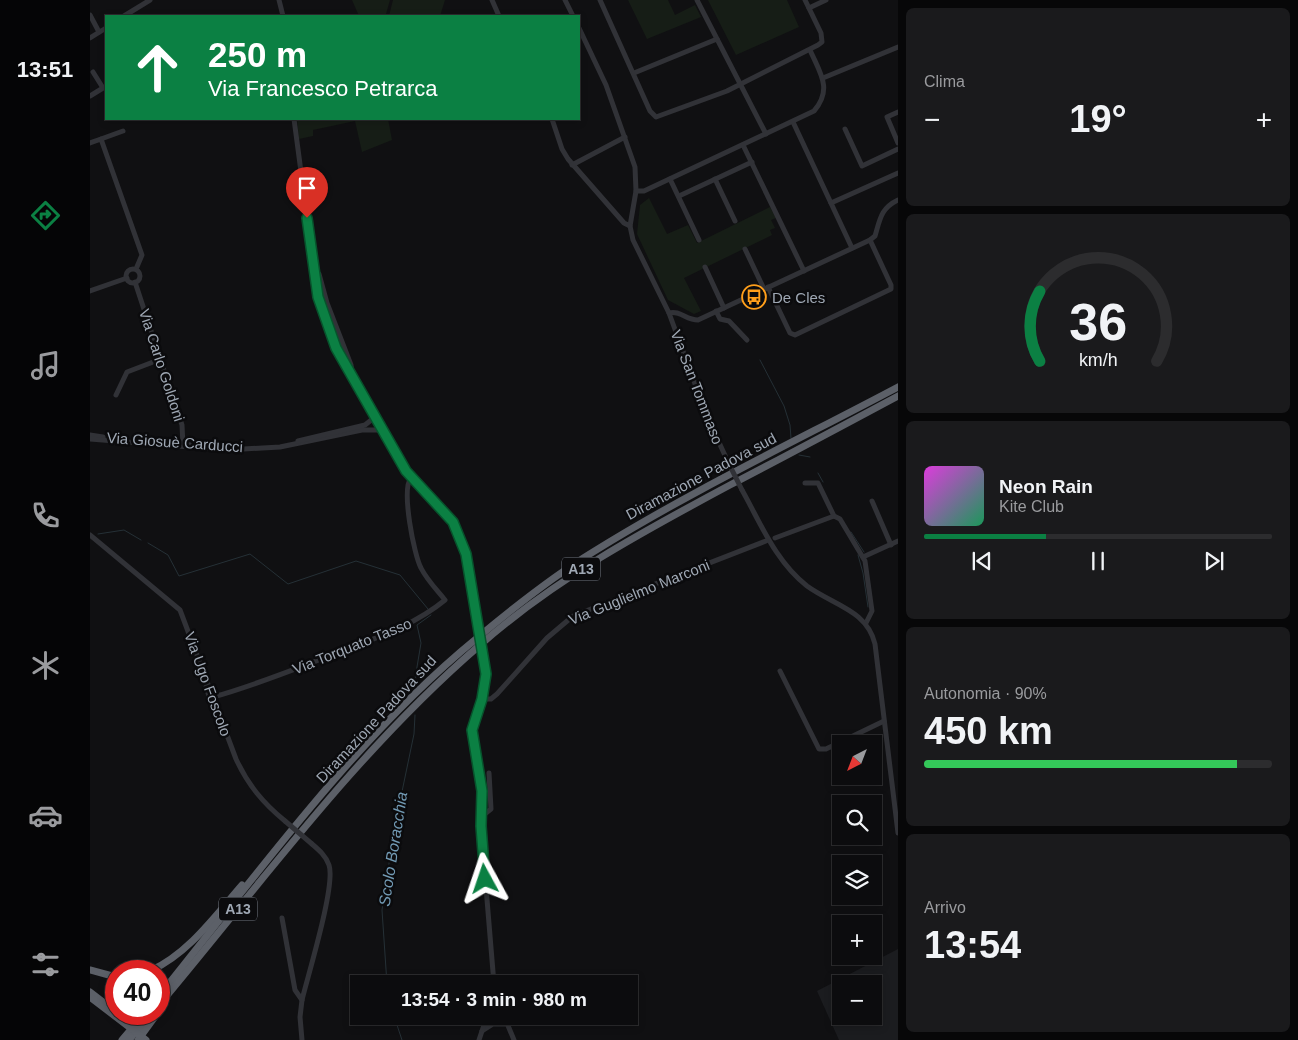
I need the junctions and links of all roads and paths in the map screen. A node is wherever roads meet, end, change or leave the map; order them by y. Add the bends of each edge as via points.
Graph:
1 (150, 0) edge
2 (279, 0) edge
3 (492, 0) edge
4 (566, 0) edge
5 (600, 0) edge
6 (697, 0) edge
7 (805, 0) edge
8 (826, 0) edge
9 (141, 2) edge
10 (809, 8) junction
11 (128, 15) edge
12 (283, 15) edge
13 (499, 15) edge
14 (573, 15) edge
15 (91, 18) edge
16 (105, 29) edge
17 (580, 30) edge
18 (99, 32) junction
19 (90, 38) edge
20 (717, 39) junction
21 (898, 47) edge
22 (810, 50) junction
23 (93, 72) dead end
24 (634, 73) junction
25 (823, 78) junction
26 (741, 84) junction
27 (90, 96) edge
28 (898, 112) edge
29 (294, 120) edge
30 (552, 120) edge
31 (793, 122) junction
32 (845, 129) dead end
33 (123, 130) dead end
34 (766, 134) junction
35 (626, 137) junction
36 (101, 139) junction
37 (90, 143) edge
38 (898, 143) edge
39 (743, 145) junction
40 (898, 149) edge
41 (752, 162) junction
42 (572, 164) junction
43 (898, 173) edge
44 (715, 179) junction
45 (670, 180) junction
46 (636, 191) junction
47 (678, 196) junction
48 (898, 200) edge
49 (831, 204) junction
50 (735, 222) dead end
51 (630, 226) junction
52 (699, 240) dead end
53 (870, 240) junction
54 (852, 248) junction
55 (745, 249) dead end
56 (705, 267) dead end
57 (136, 269) junction
58 (314, 270) junction
59 (804, 271) junction
60 (127, 278) junction
61 (135, 282) junction
62 (766, 288) junction
63 (90, 291) edge
64 (724, 308) junction
65 (716, 311) junction
66 (669, 313) junction
67 (686, 318) junction
68 (672, 322) junction
69 (748, 340) dead end
70 (161, 359) junction
71 (353, 378) junction
72 (898, 387) edge
73 (116, 395) dead end
74 (898, 396) edge
75 (376, 417) junction
76 (382, 430) junction
77 (90, 437) edge
78 (183, 446) junction
79 (411, 478) junction
80 (804, 483) dead end
81 (872, 501) dead end
82 (834, 516) junction
83 (90, 535) edge
84 (775, 538) dead end
85 (766, 541) dead end
86 (898, 541) edge
87 (890, 545) junction
88 (863, 557) junction
89 (866, 622) junction
90 (780, 672) dead end
91 (209, 686) junction
92 (213, 697) junction
93 (482, 699) junction
94 (213, 708) dead end
95 (884, 721) junction
96 (489, 773) dead end
97 (481, 817) junction
98 (898, 833) edge
99 (276, 851) junction
100 (282, 918) dead end
101 (170, 961) edge
102 (90, 970) edge
103 (105, 974) edge
104 (493, 975) edge
105 (170, 982) edge
106 (174, 986) junction
107 (170, 991) edge
108 (90, 992) edge
109 (170, 993) edge
110 (90, 997) edge
111 (302, 1000) junction
112 (105, 1004) edge
113 (133, 1025) edge
114 (135, 1025) edge
115 (142, 1025) edge
116 (149, 1025) edge
117 (484, 1025) edge
118 (491, 1025) edge
119 (506, 1025) edge
120 (508, 1025) edge
121 (510, 1029) junction
122 (482, 1031) junction
123 (122, 1040) edge
124 (129, 1040) edge
125 (138, 1040) edge
126 (146, 1040) edge
127 (152, 1040) edge
128 (302, 1040) edge
129 (479, 1040) edge
130 (514, 1040) edge

1 - 9 street
2 - 12 street
3 - 13 street
4 - 14 street
5 - 24 street
6 - 20 street
7 - 10 street
8 - 10 street
9 - 11 street
10 - 22 street via 822,38 822,42
15 - 18 street
16 - 18 street
17 - 35 street
18 - 19 street
20 - 24 street
20 - 26 street
21 - 25 street
22 - 25 street
22 - 26 street
23 - 27 street via 103,88
24 - 26 street via 650,111 656,117
25 - 31 street via 822,102 812,113
26 - 34 street
28 - 38 street via 887,117
29 - 58 street
30 - 42 street, Via San Tommaso via 562,149
31 - 34 street
31 - 49 street
32 - 40 street via 862,166
33 - 36 street
34 - 39 street
35 - 42 street
35 - 46 street via 635,167
36 - 37 street
36 - 57 street via 142,255
39 - 41 street
39 - 45 street
41 - 44 street
41 - 59 street
42 - 51 street, Via San Tommaso
43 - 49 street
44 - 47 street
44 - 50 street
45 - 46 street
45 - 47 street
46 - 51 street
47 - 52 street
48 - 53 street via 885,207 875,236
49 - 54 street
51 - 66 street, Via San Tommaso via 633,240
53 - 54 street
53 - 62 street via 890,289 795,335 790,333
54 - 59 street
55 - 62 street
56 - 64 street
57 - 60 street via 129,270
57 - 61 street via 140,276
58 - 71 street via 318,297 329,331
58 - 71 street via 319,274
59 - 62 street
60 - 61 street
60 - 63 street
61 - 70 street, Via Carlo Goldoni
62 - 64 street
64 - 65 street
65 - 67 street via 698,320
65 - 69 street via 720,318 729,321
66 - 67 street via 677,312
66 - 68 street, Via San Tommaso
67 - 68 street
68 - 89 street, Via San Tommaso, bridge via 706,414 728,462 786,566 808,586
70 - 73 street via 127,372
70 - 78 street, Via Carlo Goldoni via 182,424
71 - 75 street
72 - 99 highway, Diramazione Padova sud / A13 via 651,518 592,553 529,597 427,681 367,744
74 - 106 highway, Diramazione Padova sud / A13 via 655,524 594,560 535,600 481,644 402,718 316,813
75 - 76 street
75 - 78 street, Via Giosuè Carducci via 361,426 286,443 221,448
76 - 78 street, Via Giosuè Carducci via 362,430 308,443 263,449
76 - 79 street
77 - 78 street, Via Giosuè Carducci
79 - 92 street, Via Torquato Tasso via 406,486 418,562 445,600 412,623 379,638
79 - 93 street, bridge via 446,513 466,554 484,659 486,681
80 - 82 street via 818,483
81 - 87 street
82 - 84 street
82 - 88 street via 840,519
83 - 91 street, Via Ugo Foscolo via 180,610
85 - 93 street, Via Guglielmo Marconi via 574,616 546,638 497,694 491,699
86 - 87 street
87 - 88 street
88 - 89 street via 872,611
89 - 95 street, Via San Tommaso via 872,632
90 - 95 street via 819,749 826,749
91 - 92 street, Via Ugo Foscolo
91 - 94 street via 206,688
92 - 111 street, Via Ugo Foscolo, bridge via 246,780 284,822 326,858 331,874
93 - 97 street via 472,730 481,783
95 - 98 street
96 - 97 street via 491,809
97 - 104 street
99 - 101 highway
99 - 105 highway, Diramazione Padova sud / A13
100 - 111 street via 295,990
102 - 103 highway
106 - 107 highway, Diramazione Padova sud / A13
106 - 109 highway
108 - 112 highway
110 - 126 highway, bridge
111 - 128 street
113 - 127 highway, bridge
114 - 123 highway
115 - 124 highway
116 - 125 highway
117 - 122 street
118 - 122 street
119 - 121 street
120 - 121 street
121 - 130 street
122 - 129 street

